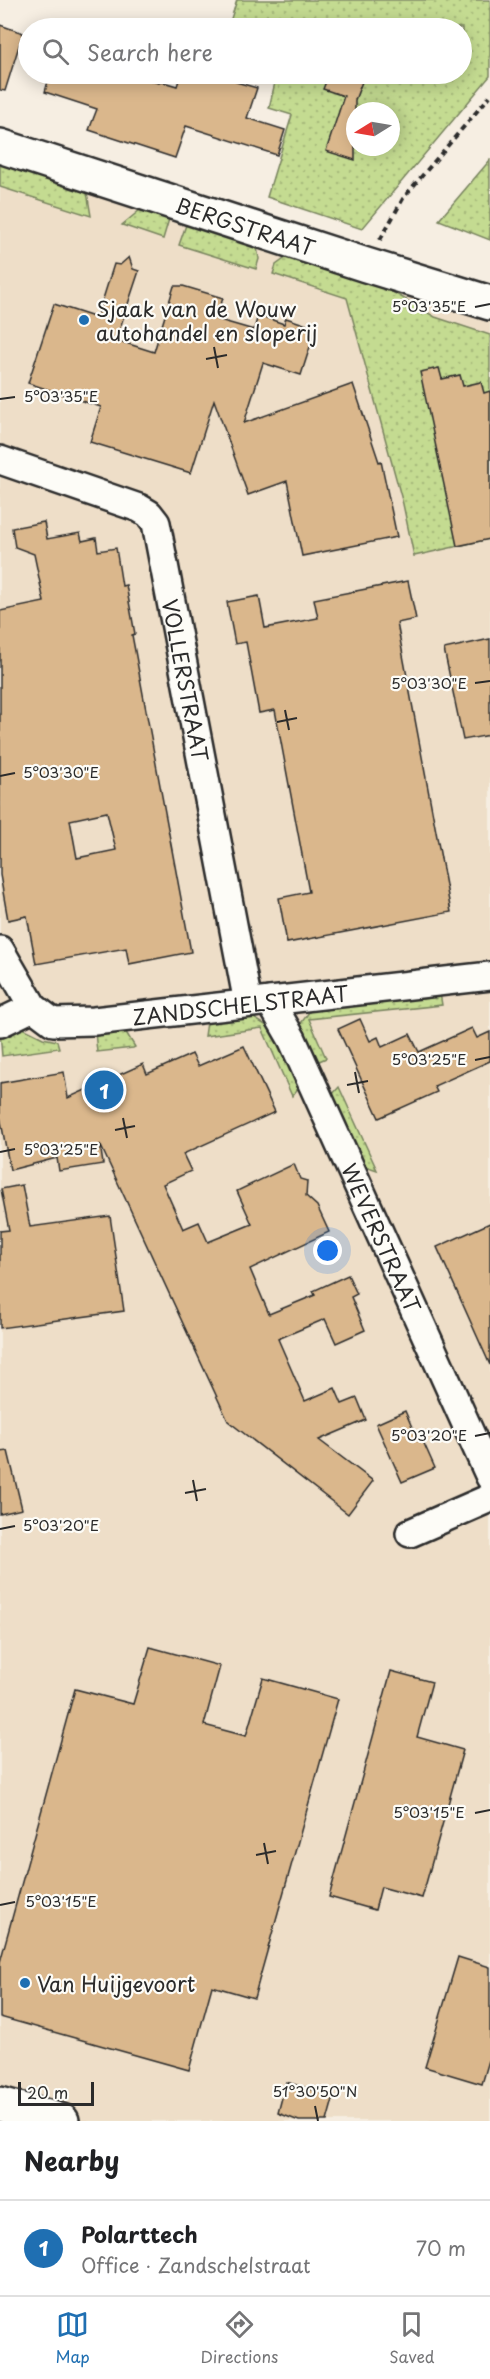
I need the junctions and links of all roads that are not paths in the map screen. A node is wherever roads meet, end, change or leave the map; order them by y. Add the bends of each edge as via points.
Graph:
1 (0, 146) edge
2 (490, 303) edge
3 (0, 460) edge
4 (0, 950) edge
5 (490, 976) edge
6 (259, 1002) junction
7 (33, 1007) junction
8 (0, 1023) edge
9 (490, 1477) edge
10 (490, 1498) edge
11 (410, 1533) dead end
12 (0, 2104) edge
13 (62, 2121) edge

1 - 2 street, BERGSTRAAT
3 - 6 street, VOLLERSTRAAT via 139,508 156,523
4 - 7 street
5 - 6 street, ZANDSCHELSTRAAT
6 - 7 street, ZANDSCHELSTRAAT via 54,1022
6 - 9 street, WEVERSTRAAT via 292,1039
7 - 8 street
10 - 11 street
12 - 13 street

